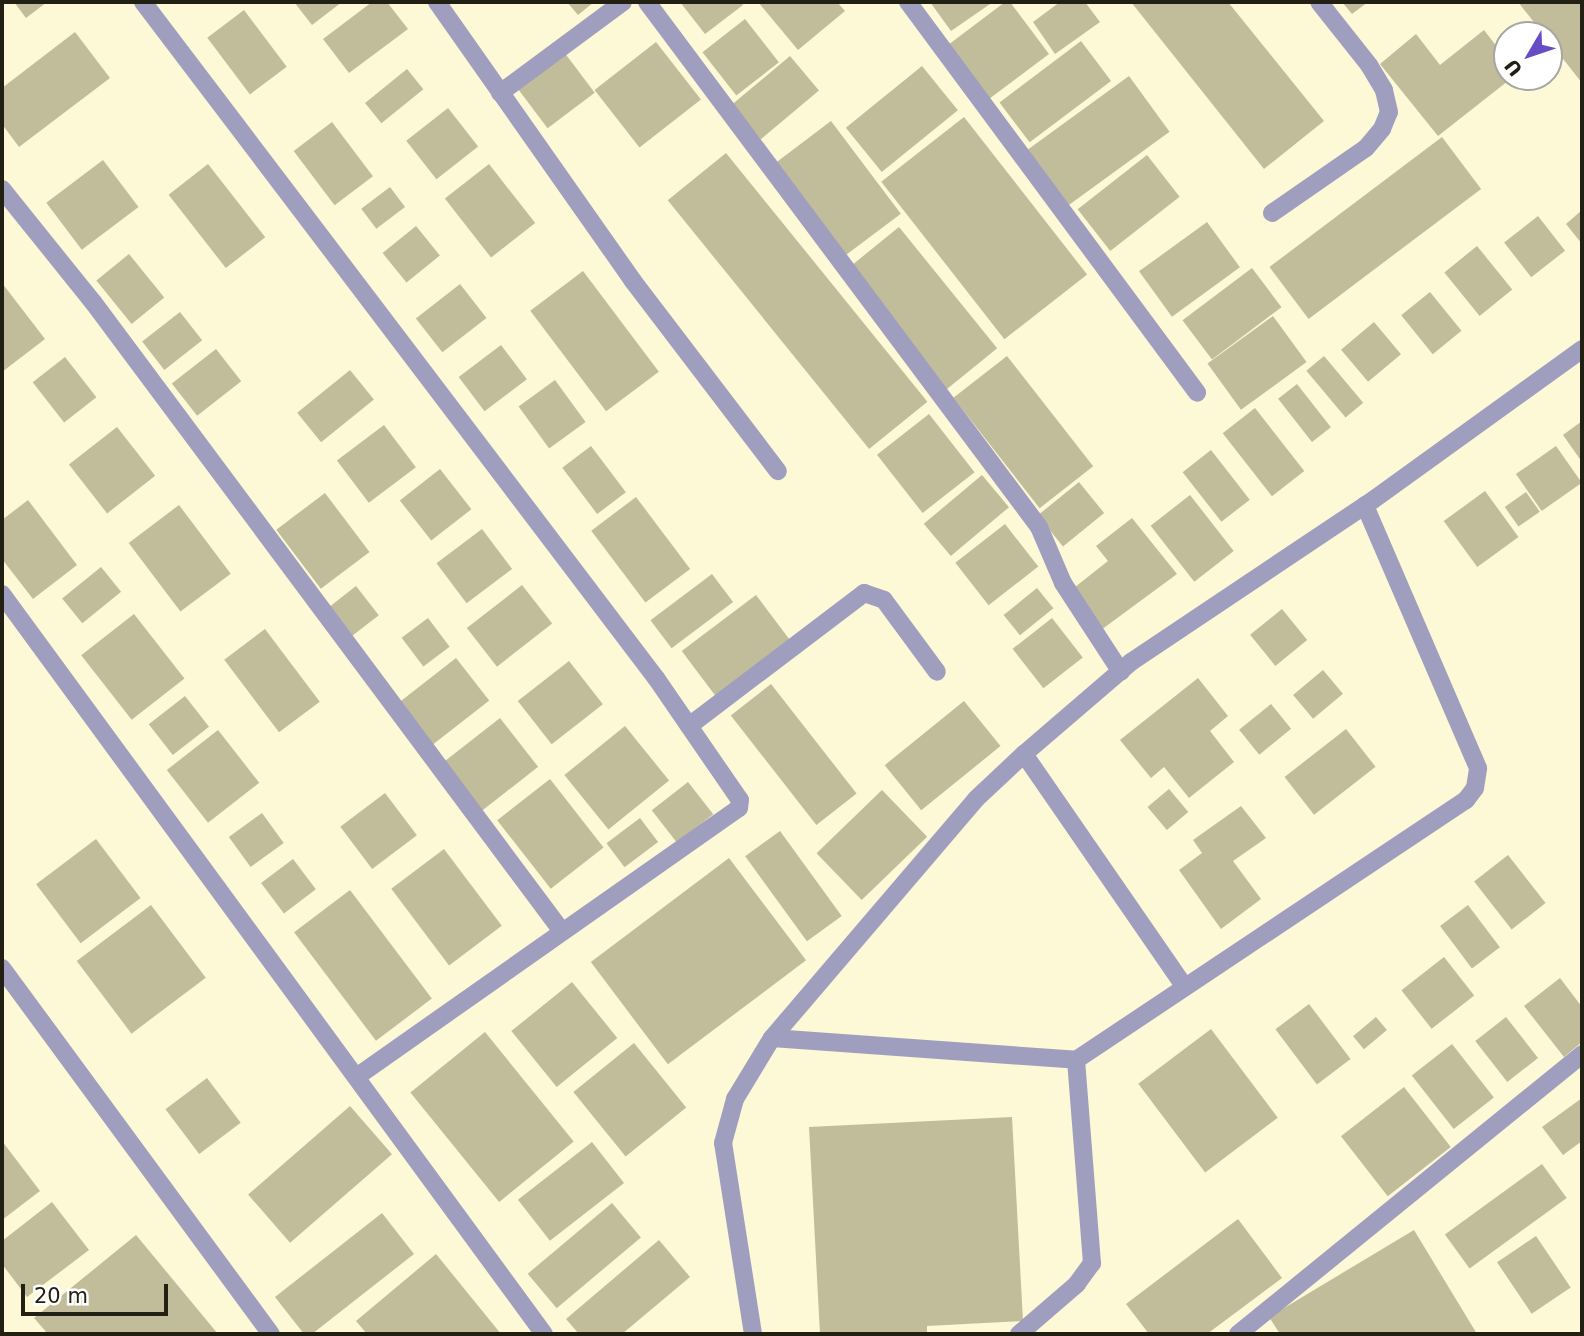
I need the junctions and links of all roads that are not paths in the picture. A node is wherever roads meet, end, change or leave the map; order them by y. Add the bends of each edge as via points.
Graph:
1 (143, 2) edge
2 (437, 2) edge
3 (623, 2) edge
4 (647, 2) edge
5 (908, 2) edge
6 (1319, 2) edge
7 (500, 93) junction
8 (2, 189) edge
9 (1272, 214) dead end
10 (1582, 349) edge
11 (1197, 393) dead end
12 (778, 471) dead end
13 (1365, 505) junction
14 (2, 594) edge
15 (937, 672) dead end
16 (1121, 672) junction
17 (689, 726) junction
18 (1024, 754) junction
19 (561, 930) junction
20 (2, 968) edge
21 (1185, 987) junction
22 (772, 1038) junction
23 (1582, 1054) edge
24 (1076, 1060) junction
25 (357, 1076) junction
26 (271, 1334) edge
27 (544, 1334) edge
28 (753, 1334) edge
29 (1019, 1334) edge
30 (1238, 1334) edge

1 - 17 street
2 - 7 street
3 - 7 street
4 - 16 street via 1039,527 1063,583
5 - 11 street
6 - 9 street via 1370,65 1384,90 1389,112 1366,148
7 - 12 street via 633,281
8 - 19 street via 93,302
10 - 13 street
13 - 16 street
13 - 21 street via 1478,768 1475,788 1466,800
14 - 25 street
15 - 17 street via 884,600 864,593
16 - 18 street
17 - 19 street via 735,788 739,808
18 - 21 street
18 - 22 street via 976,799
19 - 25 street
20 - 26 street
21 - 24 street
22 - 24 street
22 - 28 street via 736,1098 723,1143
23 - 30 street
24 - 29 street via 1092,1263 1077,1284
25 - 27 street

